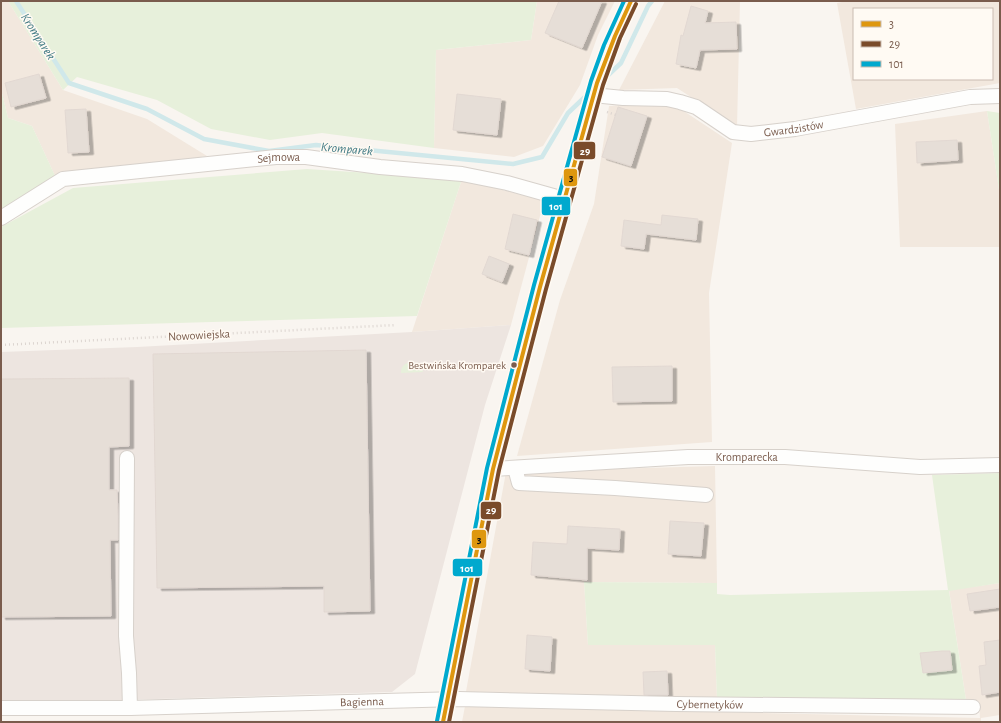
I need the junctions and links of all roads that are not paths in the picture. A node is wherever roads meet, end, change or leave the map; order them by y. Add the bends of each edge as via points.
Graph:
1 (631, 1) edge
2 (593, 95) junction
3 (1000, 96) edge
4 (564, 199) junction
5 (1, 218) edge
6 (127, 458) dead end
7 (1000, 465) edge
8 (515, 468) junction
9 (493, 469) junction
10 (706, 495) dead end
11 (446, 700) junction
12 (973, 707) dead end
13 (1, 708) edge
14 (130, 708) junction
15 (442, 722) edge

1 - 2 street via 616,29
2 - 3 street, Gwardzistów via 680,102 696,107 733,132 751,134 795,129 970,97
2 - 4 street
4 - 5 street, Sejmowa via 462,174 380,167 306,156 276,157 63,179
4 - 9 street
6 - 14 street via 126,636
7 - 8 street, Kromparecka via 920,467 785,457 688,457
8 - 9 street, Kromparecka
8 - 10 street via 519,483
9 - 11 street
11 - 12 street, Cybernetyków
11 - 14 street, Bagienna
11 - 15 street
13 - 14 street, Bagienna

